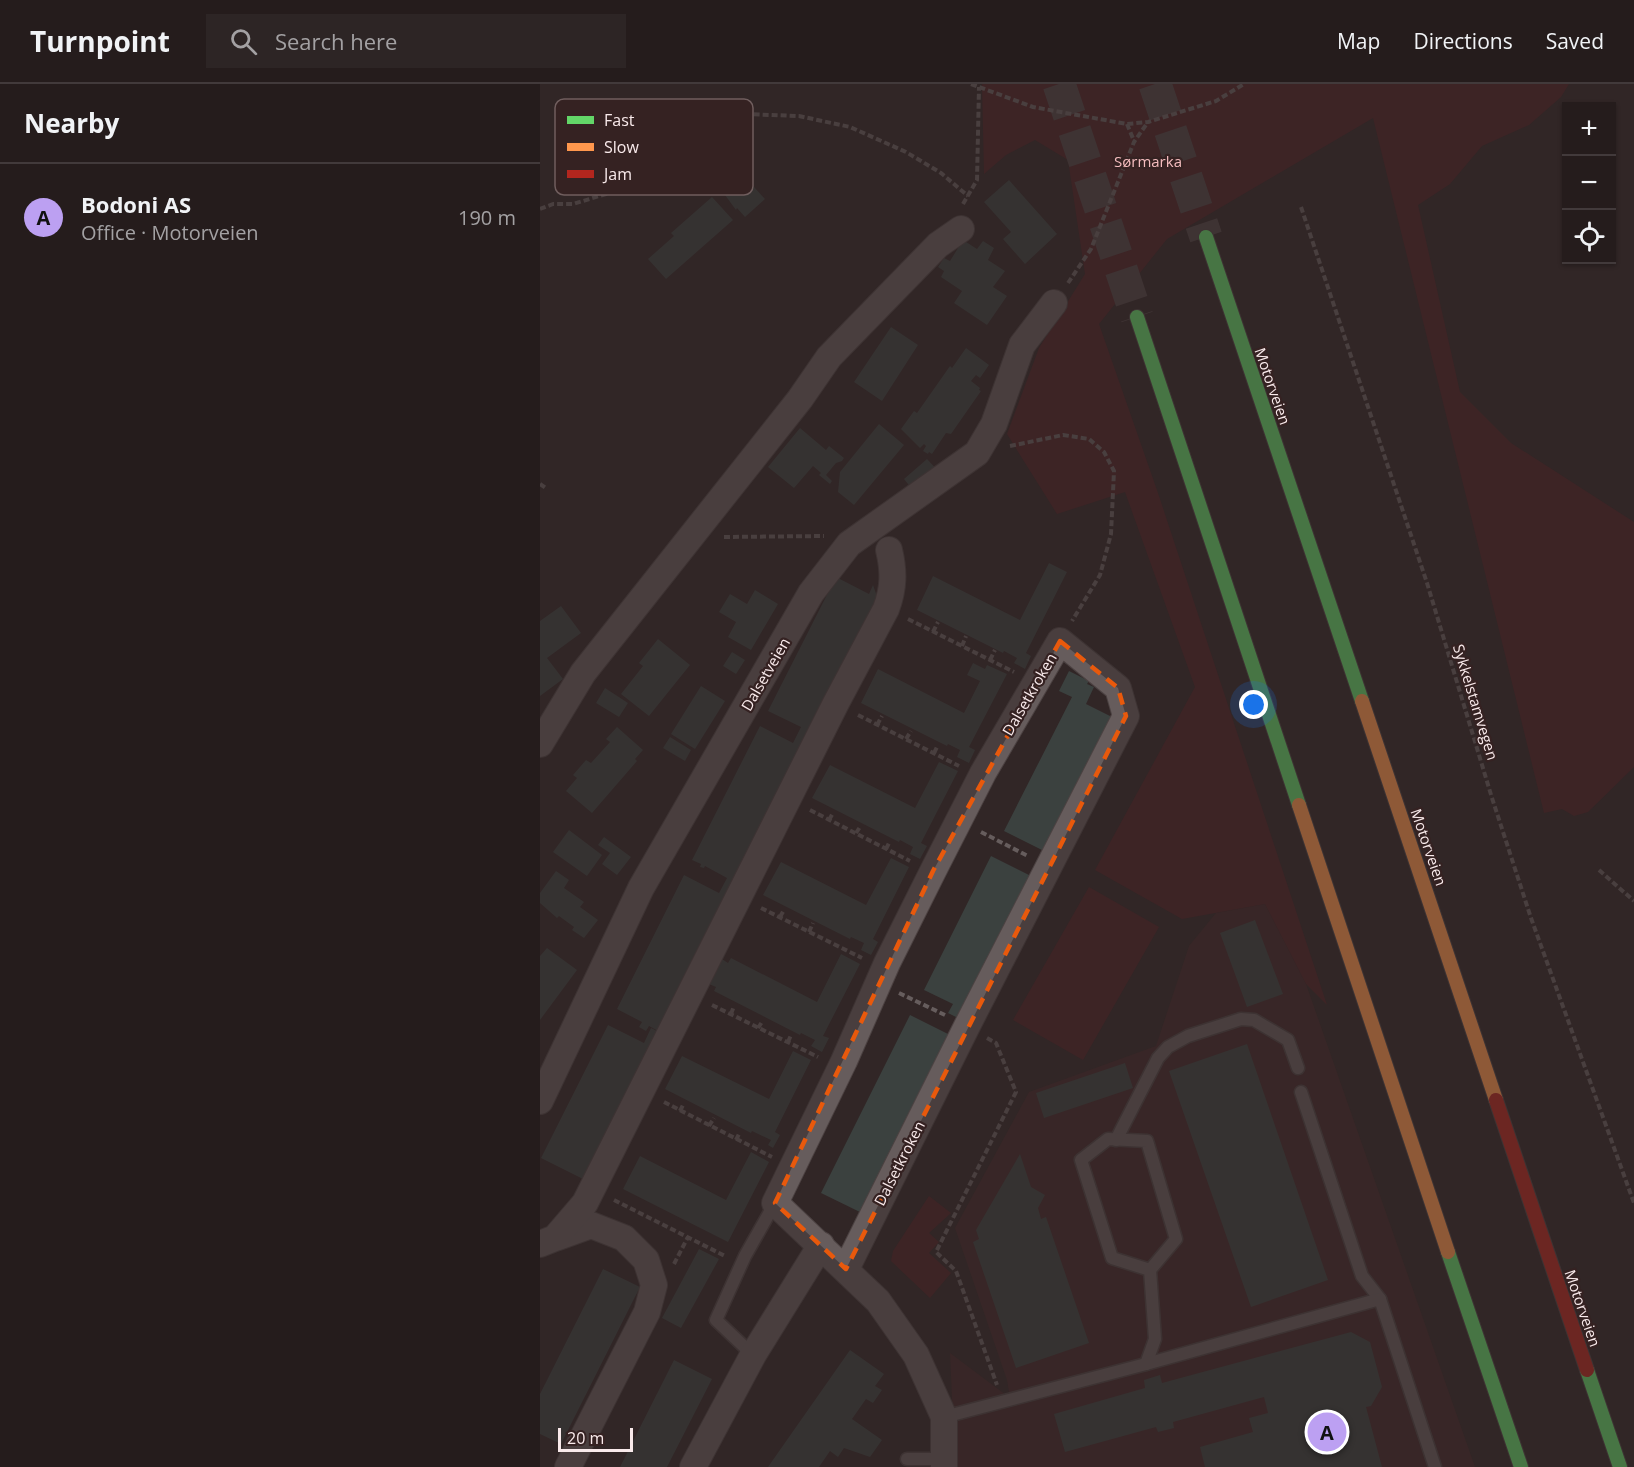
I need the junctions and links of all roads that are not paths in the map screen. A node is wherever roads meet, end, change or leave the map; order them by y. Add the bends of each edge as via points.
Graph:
1 (962, 217) road end
2 (1206, 237) tunnel mouth
3 (1054, 303) road end
4 (1137, 317) tunnel mouth
5 (889, 550) dead end
6 (540, 744) edge
7 (1298, 1068) dead end
8 (1301, 1092) dead end
9 (540, 1101) edge
10 (1116, 1140) junction
11 (775, 1203) junction
12 (548, 1241) edge
13 (821, 1245) junction
14 (846, 1269) junction
15 (1150, 1270) junction
16 (1380, 1299) junction
17 (753, 1355) junction
18 (1146, 1364) junction
19 (944, 1417) junction
20 (907, 1459) dead end
21 (944, 1463) edge
22 (568, 1467) edge
23 (693, 1467) edge
24 (1435, 1467) edge
25 (1521, 1467) edge
26 (1620, 1467) edge

1 - 6 street via 829,357 583,673
2 - 26 highway, Motorveien
3 - 9 street, Dalsetveien via 1022,345 994,424 977,453 849,544 812,593 641,888
4 - 25 highway
5 - 12 street via 894,571 886,609 585,1203
7 - 10 lane via 1288,1040 1254,1020 1241,1019 1188,1036 1158,1058
8 - 16 lane via 1362,1276
10 - 15 lane via 1147,1141 1176,1239
10 - 15 lane via 1108,1139 1081,1160 1112,1258
11 - 13 street
11 - 14 street, Dalsetkroken via 933,871 1060,641 1118,688 1126,716
11 - 17 lane via 716,1320
12 - 22 street via 591,1225 624,1238 646,1260 654,1285 648,1312
13 - 14 street
13 - 17 street
14 - 19 street via 878,1301 916,1354
15 - 18 lane via 1155,1339
16 - 18 lane
16 - 24 lane
17 - 23 street
18 - 19 lane
19 - 21 street
20 - 21 lane

